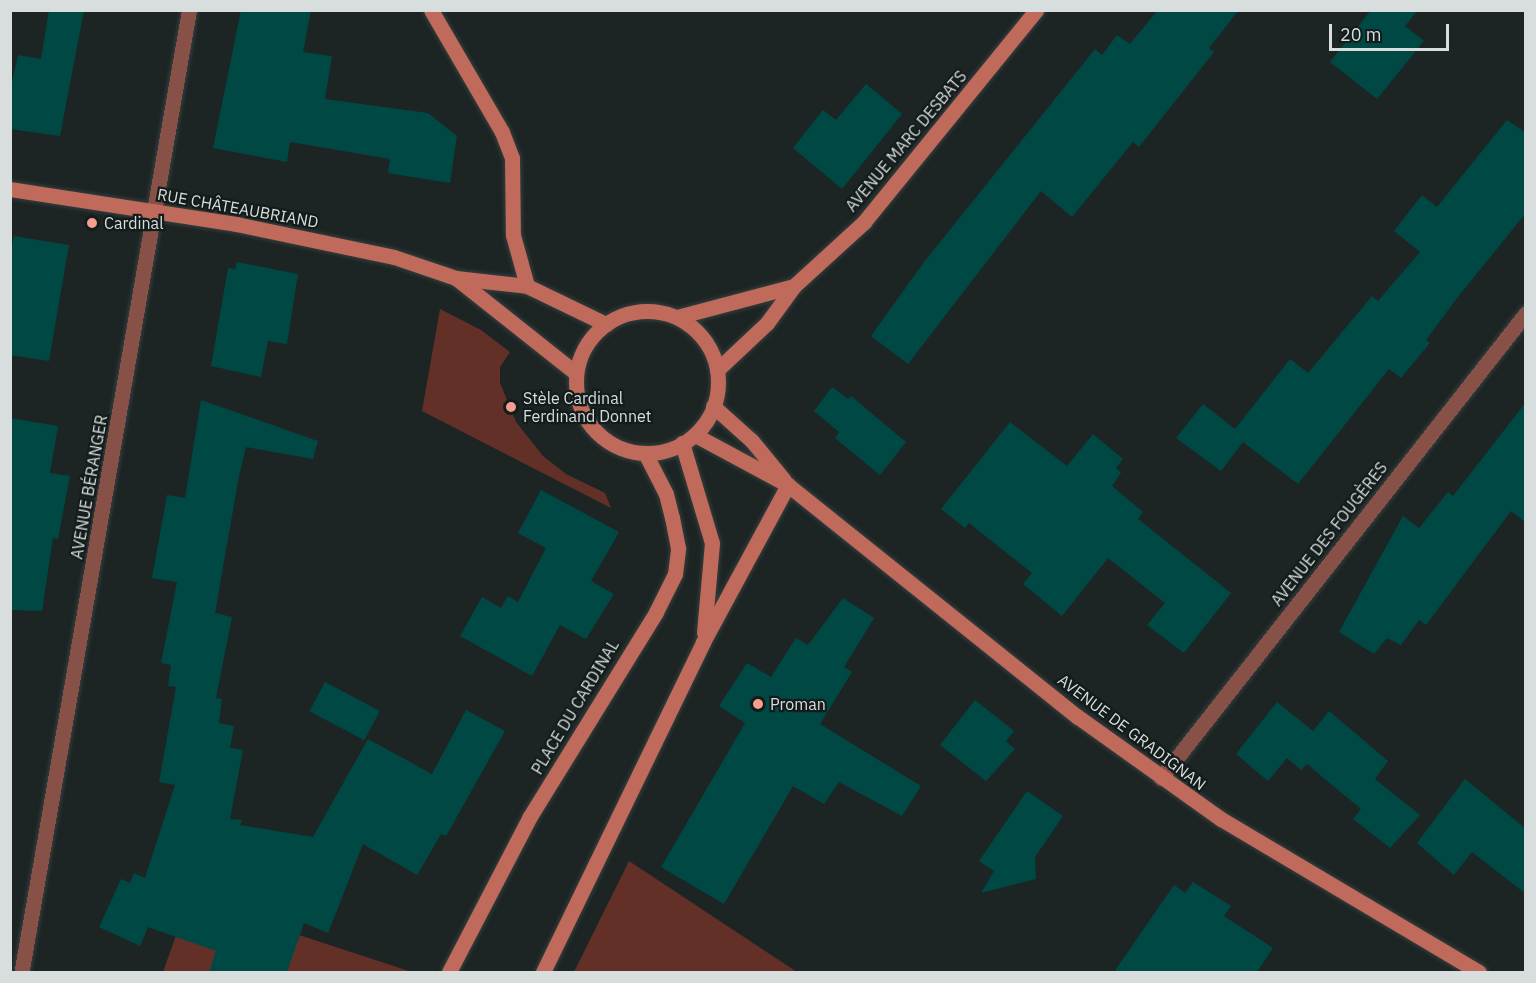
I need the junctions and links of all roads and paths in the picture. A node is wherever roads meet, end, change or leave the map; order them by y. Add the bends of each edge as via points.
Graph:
1 (189, 10) edge
2 (432, 10) edge
3 (1036, 10) edge
4 (10, 189) edge
5 (156, 211) junction
6 (456, 278) junction
7 (527, 286) junction
8 (794, 286) junction
9 (1526, 313) edge
10 (677, 317) junction
11 (606, 324) junction
12 (717, 370) junction
13 (576, 373) junction
14 (713, 406) junction
15 (688, 439) junction
16 (645, 453) junction
17 (788, 484) junction
18 (703, 642) junction
19 (1161, 778) junction
20 (21, 969) edge
21 (449, 972) edge
22 (543, 972) edge
23 (1479, 972) edge

1 - 5 street, AVENUE BÉRANGER
2 - 7 main road via 502,132 512,158 513,235
3 - 8 main road, AVENUE MARC DESBATS via 864,222
4 - 5 main road, RUE CHÂTEAUBRIAND
5 - 6 main road, RUE CHÂTEAUBRIAND via 394,257
5 - 20 street, AVENUE BÉRANGER
6 - 7 main road, RUE CHÂTEAUBRIAND
6 - 13 main road, RUE CHÂTEAUBRIAND
7 - 11 main road, RUE CHÂTEAUBRIAND
8 - 10 main road, AVENUE MARC DESBATS
8 - 12 main road, AVENUE MARC DESBATS via 767,323
9 - 19 street, AVENUE DES FOUGÈRES
10 - 11 main road via 641,311
10 - 12 main road via 703,339
11 - 13 main road via 591,337
12 - 14 main road
13 - 16 main road via 582,412 593,429 608,442
14 - 15 main road
14 - 17 main road, AVENUE DE GRADIGNAN via 752,441
15 - 16 main road
15 - 17 main road, AVENUE DE GRADIGNAN
15 - 18 main road via 712,543
16 - 21 main road, PLACE DU CARDINAL via 666,494 672,518 678,548 675,574 656,612 529,818
17 - 18 main road
17 - 19 main road, AVENUE DE GRADIGNAN via 1077,717
18 - 22 main road
19 - 23 main road, AVENUE DE GRADIGNAN via 1221,819

